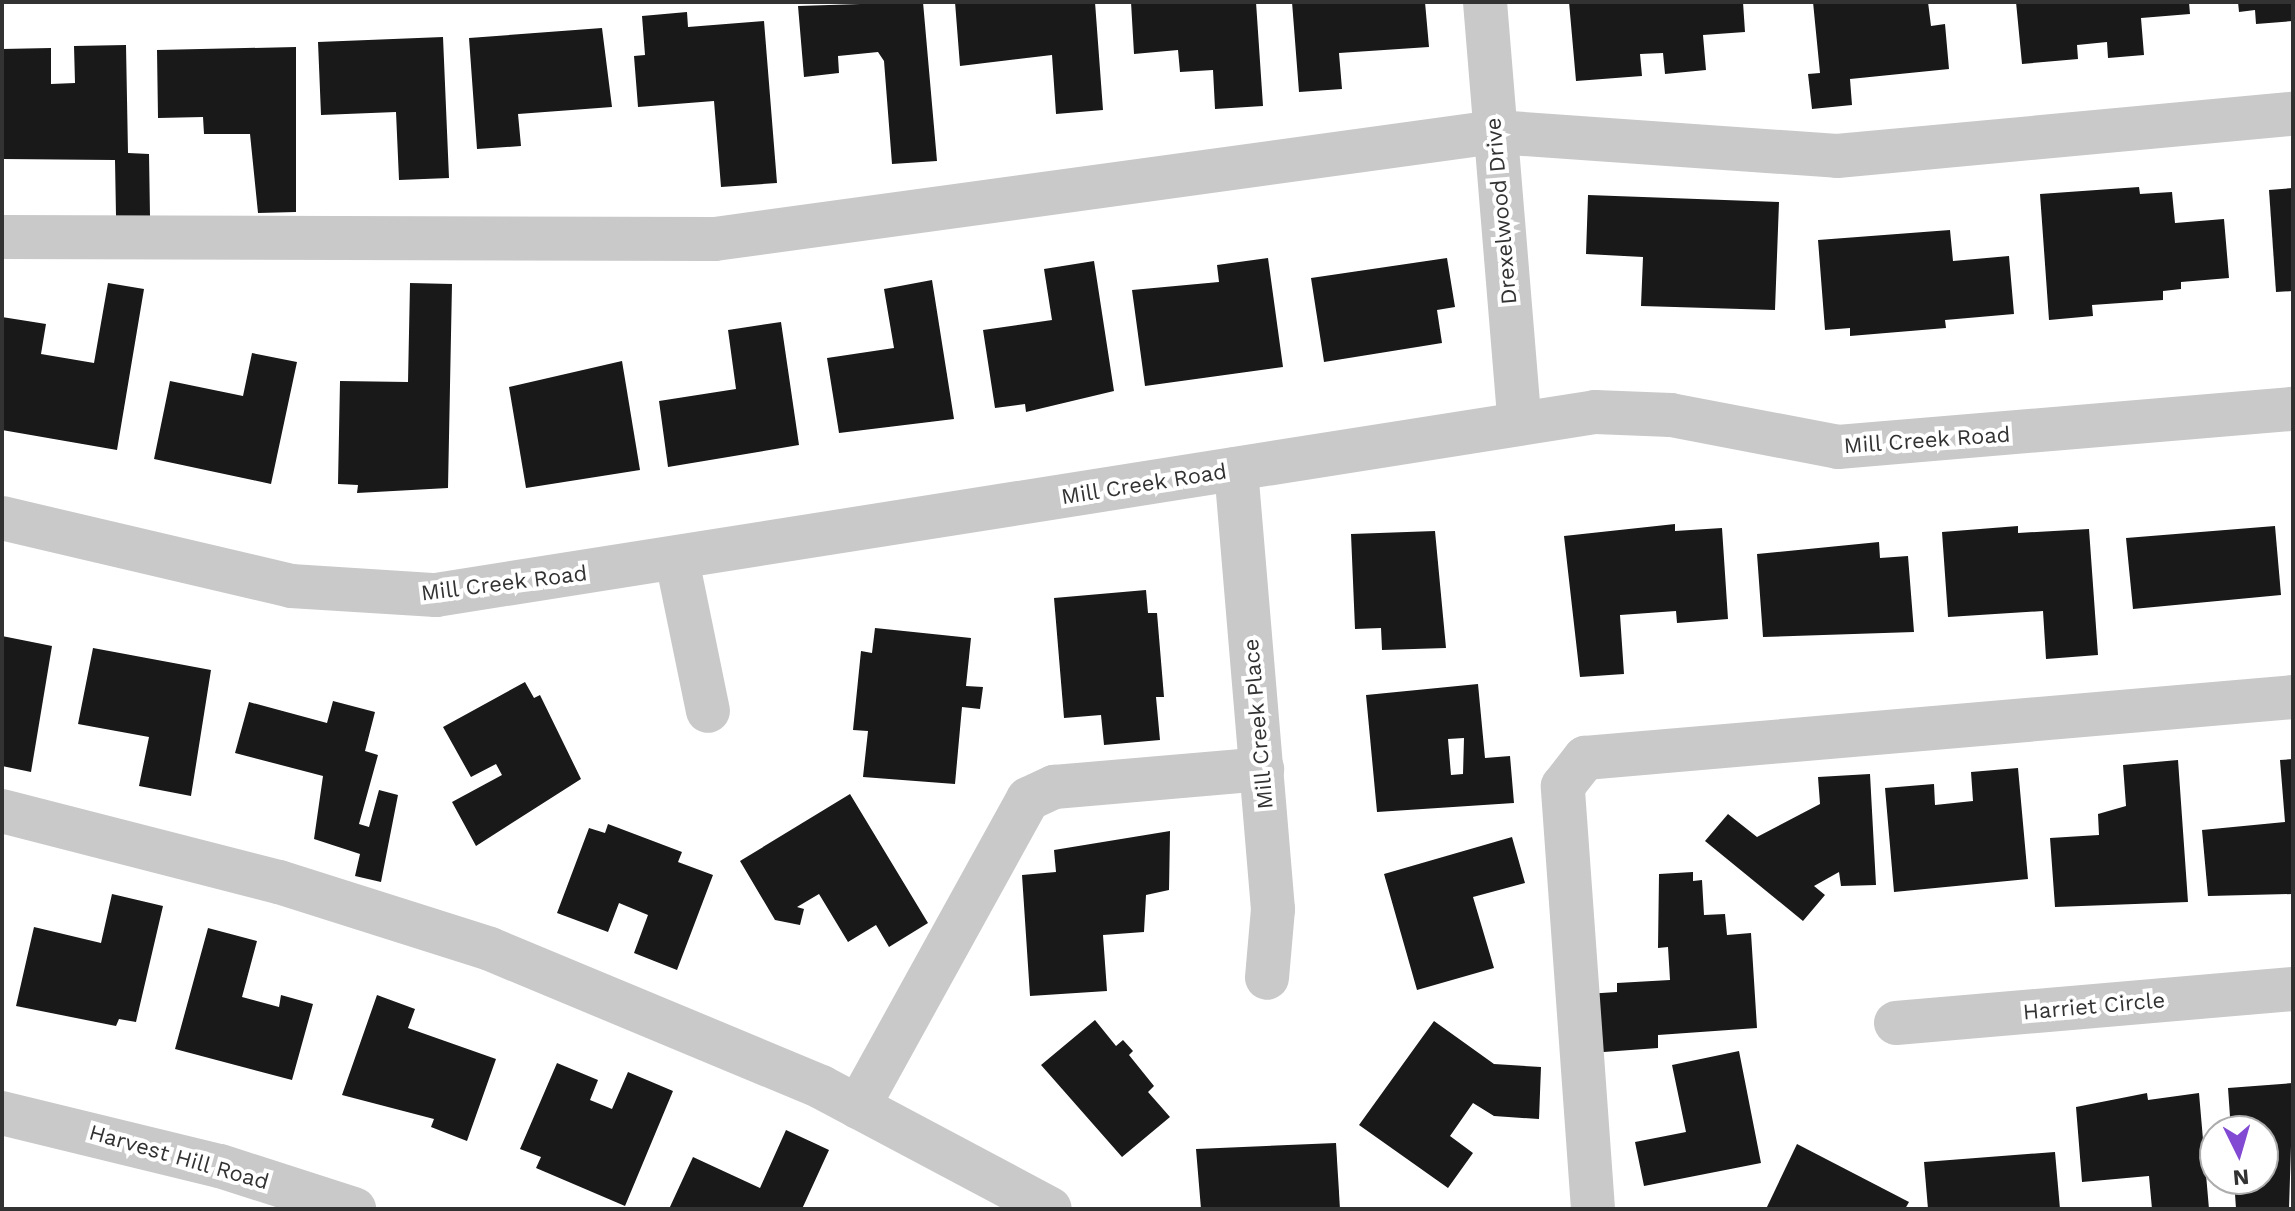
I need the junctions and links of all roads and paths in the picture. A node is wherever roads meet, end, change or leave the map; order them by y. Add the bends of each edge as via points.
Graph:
1 (1485, 2) edge
2 (2293, 114) edge
3 (1495, 132) junction
4 (2, 237) edge
5 (2293, 409) edge
6 (1519, 420) junction
7 (1236, 469) junction
8 (2, 518) edge
9 (677, 560) junction
10 (2293, 697) edge
11 (708, 711) dead end
12 (1262, 769) junction
13 (2, 811) edge
14 (1267, 978) dead end
15 (2293, 989) edge
16 (1896, 1023) dead end
17 (858, 1107) junction
18 (2, 1113) edge
19 (354, 1209) edge
20 (1050, 1209) edge
21 (1593, 1209) edge

1 - 3 street, Drexelwood Drive
2 - 3 street via 1837,156
3 - 4 street via 715,239
3 - 6 street, Drexelwood Drive
5 - 6 street, Mill Creek Road via 1838,447 1671,415
6 - 7 street, Mill Creek Road
7 - 9 street, Mill Creek Road
7 - 12 street, Mill Creek Place
8 - 9 street, Mill Creek Road via 291,586 365,596 436,595
9 - 11 street
10 - 21 street via 1585,758 1563,786
12 - 14 street, Mill Creek Place via 1273,909
12 - 17 street via 1054,787 1028,799
13 - 17 street via 279,882 490,949
15 - 16 street, Harriet Circle
17 - 20 street
18 - 19 street, Harvest Hill Road via 205,1162

